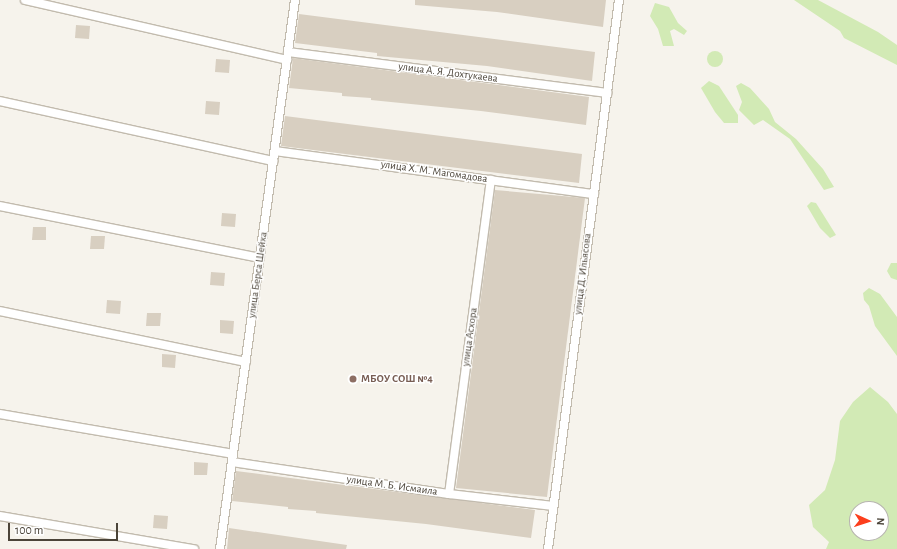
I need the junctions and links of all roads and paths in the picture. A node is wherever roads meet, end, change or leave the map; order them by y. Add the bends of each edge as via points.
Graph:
1 (25, 0) edge
2 (295, 0) edge
3 (619, 0) edge
4 (288, 56) junction
5 (607, 93) junction
6 (0, 101) edge
7 (275, 151) junction
8 (273, 161) junction
9 (491, 180) junction
10 (594, 194) junction
11 (0, 206) edge
12 (260, 258) junction
13 (0, 311) edge
14 (246, 362) junction
15 (0, 414) edge
16 (232, 458) junction
17 (449, 494) junction
18 (553, 506) junction
19 (0, 516) edge
20 (194, 549) edge
21 (220, 549) edge
22 (548, 549) edge

1 - 4 street, улица А. Я. Дохтукаева
2 - 4 street, улица Берса Шейха
3 - 5 street, улица Д. Ильясова
4 - 5 street, улица А. Я. Дохтукаева
4 - 7 street, улица Берса Шейха
5 - 10 street, улица Д. Ильясова
6 - 8 street
7 - 8 street, улица Берса Шейха
7 - 9 street, улица Х. М. Магомадова
8 - 12 street, улица Берса Шейха
9 - 10 street, улица Х. М. Магомадова
9 - 17 street, улица Асхора
10 - 18 street, улица Д. Ильясова
11 - 12 street
12 - 14 street, улица Берса Шейха
13 - 14 street
14 - 16 street, улица Берса Шейха
15 - 16 street, улица М. Б. Исмаила
16 - 17 street, улица М. Б. Исмаила
16 - 21 street, улица Берса Шейха
17 - 18 street, улица М. Б. Исмаила
18 - 22 street, улица Д. Ильясова
19 - 20 street

